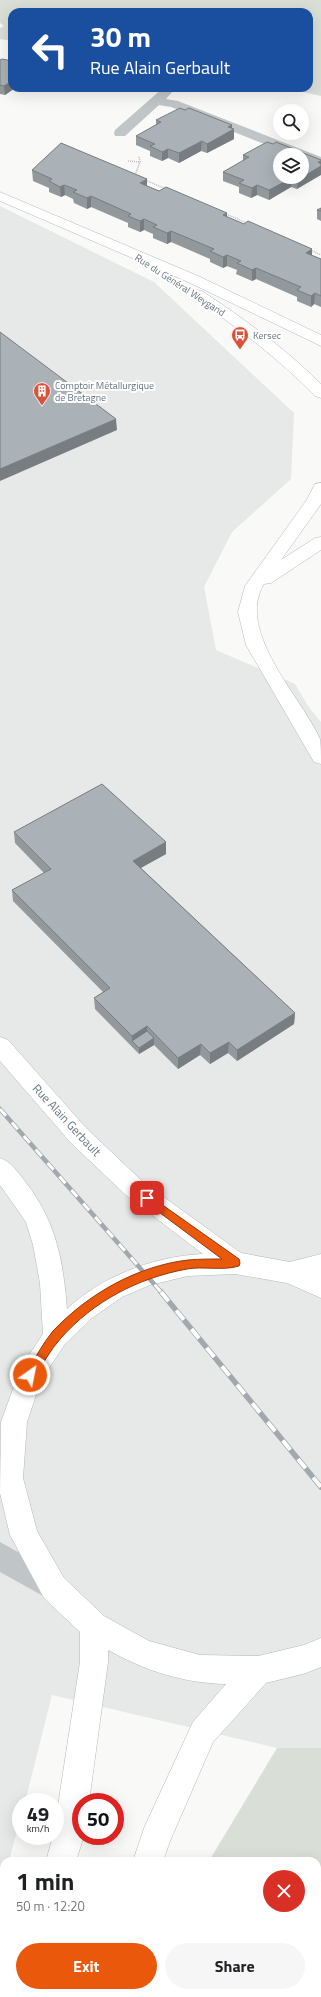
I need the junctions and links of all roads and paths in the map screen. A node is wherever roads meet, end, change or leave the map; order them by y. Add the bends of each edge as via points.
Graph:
1 (165, 92) edge
2 (156, 100) junction
3 (120, 133) dead end
4 (140, 162) dead end
5 (321, 162) edge
6 (134, 175) edge
7 (142, 178) edge
8 (170, 191) edge
9 (0, 196) edge
10 (221, 212) edge
11 (249, 224) edge
12 (307, 248) edge
13 (132, 253) junction
14 (321, 255) edge
15 (321, 342) edge
16 (321, 393) edge
17 (321, 488) edge
18 (321, 542) edge
19 (254, 586) junction
20 (321, 757) edge
21 (0, 1046) edge
22 (0, 1168) edge
23 (235, 1263) junction
24 (321, 1265) edge
25 (290, 1273) junction
26 (321, 1287) edge
27 (56, 1336) junction
28 (7, 1423) edge
29 (0, 1556) edge
30 (54, 1588) junction
31 (94, 1626) junction
32 (316, 1658) edge
33 (258, 1670) junction
34 (62, 1857) edge
35 (149, 1857) edge

1 - 2 street
2 - 3 street
2 - 5 street via 174,104
4 - 6 path
7 - 8 path
9 - 13 street, Rue du Général Weygand
10 - 11 path
12 - 14 path
13 - 15 street, Rue du Général Weygand via 193,279
13 - 16 street, Rue du Général Weygand via 216,306 306,377
17 - 19 street via 314,502
18 - 19 street
19 - 20 street via 247,612 255,645
21 - 23 street, Rue Alain Gerbault via 79,1136 129,1184
22 - 27 street via 20,1191 42,1230 50,1265
23 - 25 street
23 - 27 street via 188,1264 147,1275 113,1289 83,1310
24 - 25 street
25 - 26 street
27 - 28 street via 30,1375
28 - 30 street via 10,1478 20,1521 24,1535
29 - 30 street
30 - 31 street
31 - 33 street via 144,1654 200,1669
31 - 34 street via 93,1670 68,1841
32 - 33 street
33 - 35 street via 203,1732

